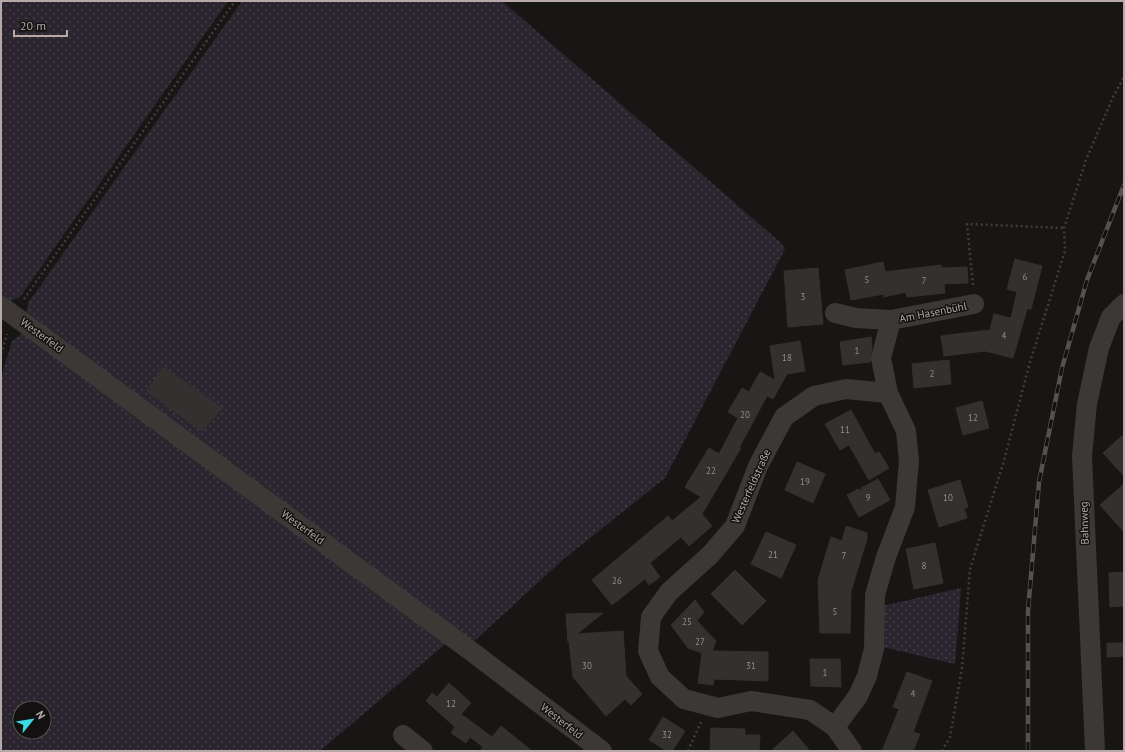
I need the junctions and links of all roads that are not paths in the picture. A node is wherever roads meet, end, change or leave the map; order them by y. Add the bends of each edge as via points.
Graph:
1 (974, 304) road end
2 (1124, 304) edge
3 (7, 310) edge
4 (836, 313) dead end
5 (891, 320) junction
6 (888, 393) junction
7 (835, 727) junction
8 (402, 735) dead end
9 (423, 751) edge
10 (602, 751) edge
11 (852, 751) edge
12 (1094, 751) edge

1 - 5 street, Am Hasenbühl
2 - 12 street, Bahnweg via 1111,317 1099,348 1088,404 1082,456
3 - 10 street, Westerfeld via 475,654
4 - 5 street, Am Hasenbühl via 856,318
5 - 6 street, Am Hasenbühl via 881,358
6 - 7 street via 906,431 909,462 905,507 875,595 874,649 867,676 858,696
6 - 7 street, Westerfeldstraße via 846,388 814,396 784,417 758,466 735,526 710,555 669,592 650,617 648,651 660,677 684,699 718,708 751,701 810,710
7 - 11 street, Westerfeldstraße
8 - 9 street

